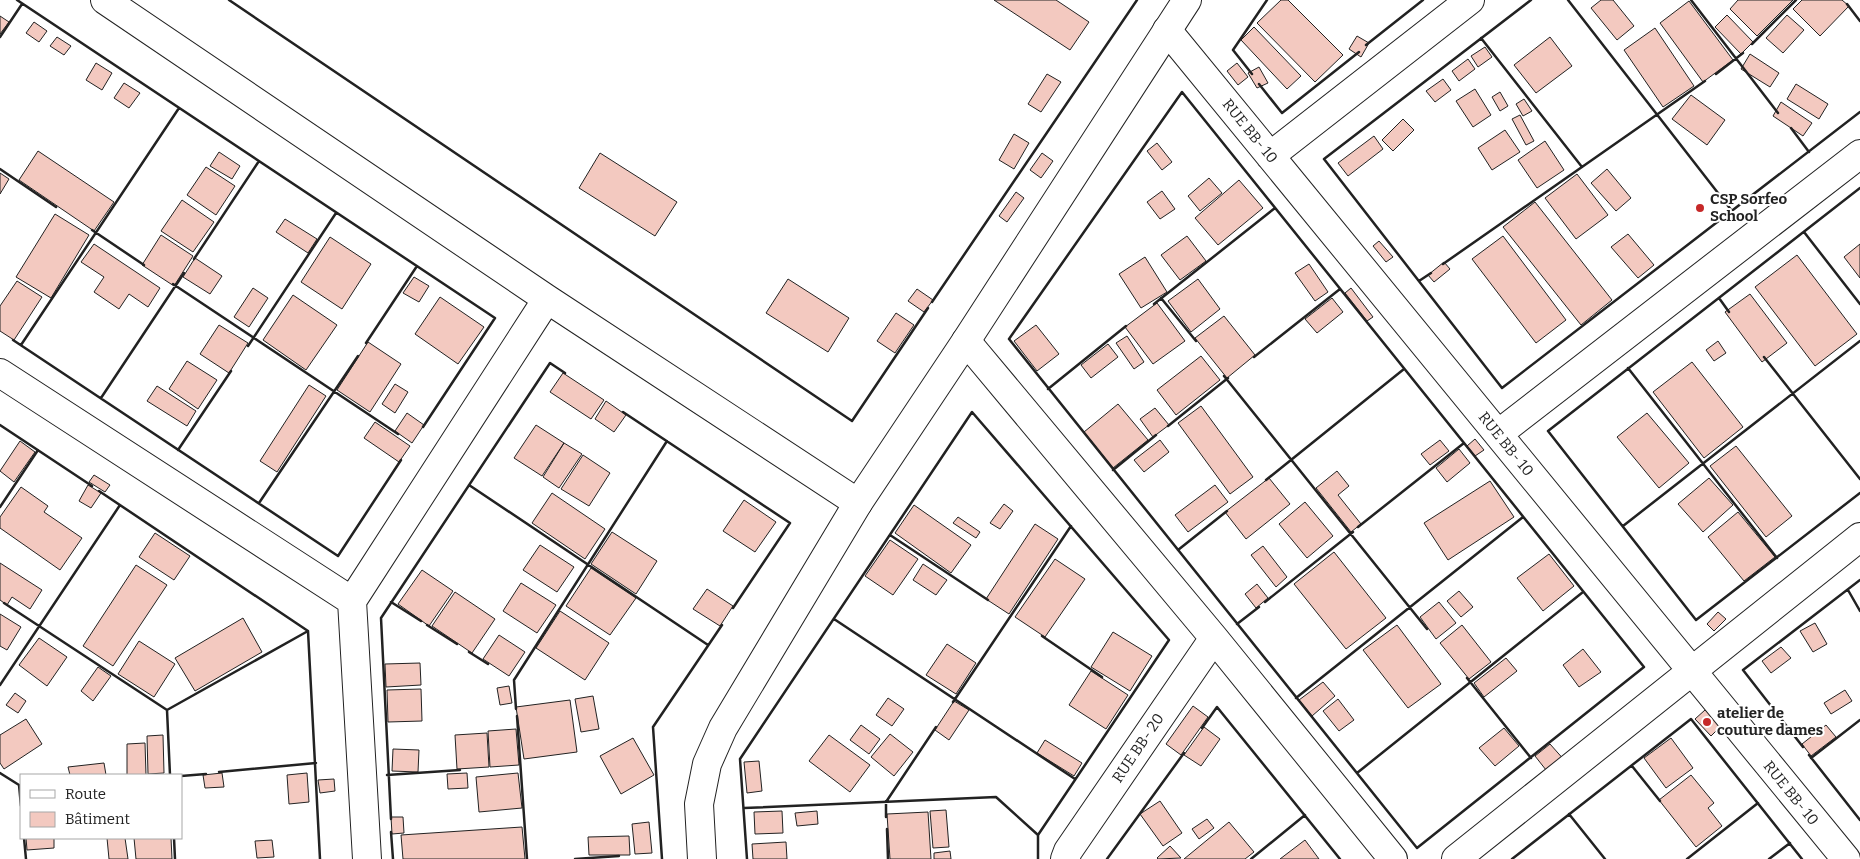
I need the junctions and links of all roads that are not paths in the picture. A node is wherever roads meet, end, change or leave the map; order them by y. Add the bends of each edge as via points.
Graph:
1 (105, 0) edge
2 (1187, 0) edge
3 (1470, 0) edge
4 (1167, 30) junction
5 (1860, 154) edge
6 (1270, 156) junction
7 (547, 299) junction
8 (966, 341) junction
9 (0, 373) edge
10 (1498, 434) junction
11 (858, 503) junction
12 (1860, 537) edge
13 (352, 601) junction
14 (1214, 638) junction
15 (1692, 672) junction
16 (367, 859) edge
17 (702, 859) edge
18 (1065, 859) edge
19 (1393, 859) edge
20 (1456, 859) edge
21 (1846, 859) edge

1 - 7 street
2 - 4 street
3 - 6 street
4 - 6 street, RUE BB- 10
4 - 8 street
5 - 10 street
6 - 10 street, RUE BB- 10
7 - 11 street
7 - 13 street
8 - 11 street
8 - 14 street
9 - 13 street
10 - 15 street, RUE BB- 10
11 - 17 street via 723,728 707,764 699,804
12 - 15 street
13 - 16 street
14 - 18 street, RUE BB- 20
14 - 19 street
15 - 20 street
15 - 21 street, RUE BB- 10

